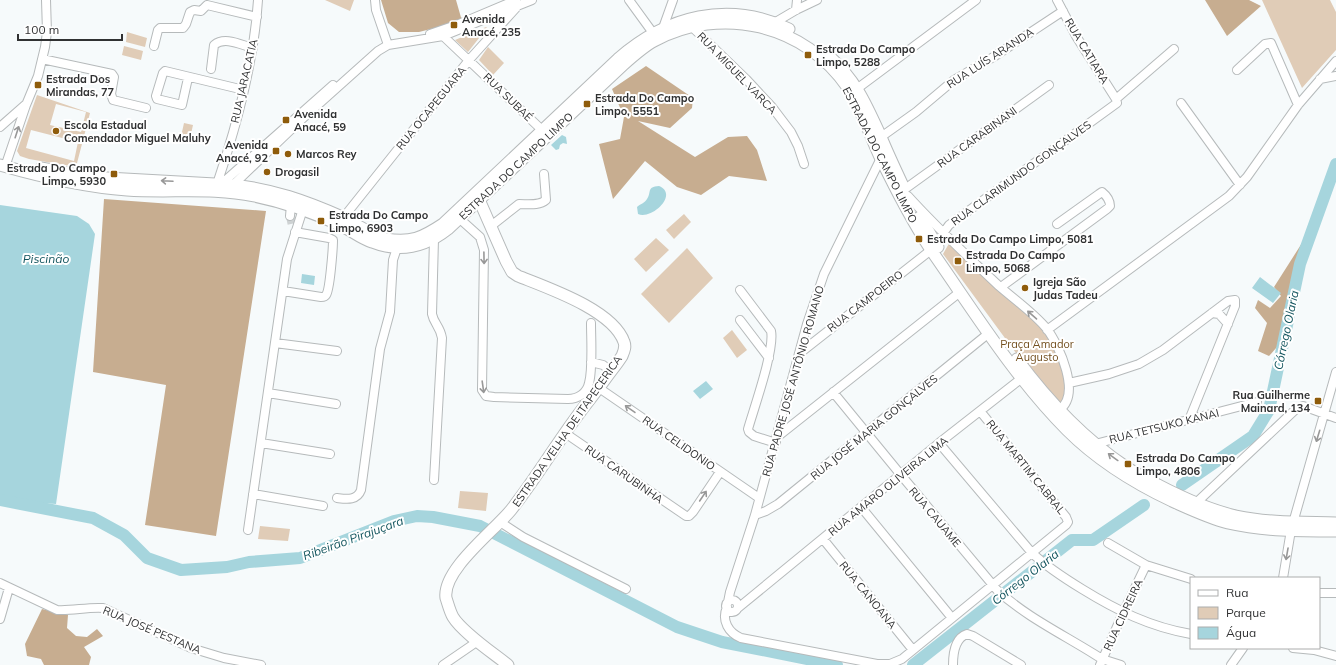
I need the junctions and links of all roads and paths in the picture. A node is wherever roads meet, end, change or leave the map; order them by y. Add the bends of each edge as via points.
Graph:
1 (46, 0) edge
2 (258, 0) edge
3 (375, 0) edge
4 (532, 0) edge
5 (629, 0) edge
6 (673, 0) edge
7 (797, 0) edge
8 (817, 0) edge
9 (976, 0) edge
10 (1057, 0) edge
11 (517, 2) edge
12 (796, 10) junction
13 (1063, 11) junction
14 (257, 17) junction
15 (774, 23) junction
16 (691, 26) junction
17 (658, 30) junction
18 (442, 34) junction
19 (388, 43) junction
20 (154, 46) dead end
21 (253, 48) junction
22 (1174, 49) dead end
23 (42, 59) junction
24 (366, 59) junction
25 (469, 60) junction
26 (1336, 61) edge
27 (211, 69) dead end
28 (1237, 70) dead end
29 (1336, 76) edge
30 (188, 78) junction
31 (1320, 80) junction
32 (1049, 85) dead end
33 (858, 88) junction
34 (244, 90) junction
35 (1117, 101) junction
36 (1181, 103) dead end
37 (26, 105) junction
38 (1298, 105) junction
39 (146, 108) dead end
40 (0, 127) edge
41 (542, 130) junction
42 (881, 137) junction
43 (881, 158) junction
44 (3, 162) edge
45 (804, 164) dead end
46 (544, 174) dead end
47 (1240, 185) junction
48 (222, 187) junction
49 (907, 192) junction
50 (478, 197) junction
51 (291, 205) junction
52 (303, 209) junction
53 (290, 216) tunnel mouth
54 (343, 218) junction
55 (460, 219) junction
56 (1057, 224) dead end
57 (491, 226) junction
58 (293, 229) junction
59 (943, 233) junction
60 (434, 239) junction
61 (424, 244) junction
62 (392, 247) junction
63 (933, 247) junction
64 (434, 259) junction
65 (1001, 287) junction
66 (740, 290) dead end
67 (283, 291) junction
68 (960, 292) junction
69 (1212, 313) junction
70 (740, 320) dead end
71 (591, 323) dead end
72 (1228, 324) junction
73 (1047, 330) junction
74 (989, 333) junction
75 (275, 343) junction
76 (337, 351) dead end
77 (800, 353) junction
78 (769, 358) junction
79 (591, 362) junction
80 (611, 371) junction
81 (1336, 372) edge
82 (1022, 378) junction
83 (1069, 383) junction
84 (599, 388) junction
85 (834, 392) junction
86 (268, 393) junction
87 (1033, 393) junction
88 (1257, 402) dead end
89 (336, 404) dead end
90 (1059, 410) junction
91 (980, 411) junction
92 (1325, 414) junction
93 (1336, 418) edge
94 (1189, 420) junction
95 (867, 432) junction
96 (565, 433) junction
97 (777, 440) junction
98 (261, 443) junction
99 (939, 443) junction
100 (1095, 444) junction
101 (330, 454) dead end
102 (720, 472) junction
103 (901, 475) junction
104 (434, 480) dead end
105 (253, 494) junction
106 (337, 498) dead end
107 (759, 498) junction
108 (1196, 503) junction
109 (323, 506) dead end
110 (862, 507) junction
111 (755, 515) junction
112 (1336, 523) edge
113 (498, 524) junction
114 (1292, 526) junction
115 (248, 530) dead end
116 (1336, 531) edge
117 (822, 539) junction
118 (1108, 543) dead end
119 (1034, 555) junction
120 (1146, 565) junction
121 (1283, 577) edge
122 (1190, 579) edge
123 (0, 584) edge
124 (9, 588) junction
125 (626, 588) dead end
126 (995, 588) junction
127 (1320, 593) edge
128 (1336, 593) edge
129 (732, 605) junction
130 (1123, 613) junction
131 (952, 618) junction
132 (0, 619) edge
133 (1190, 634) edge
134 (478, 641) junction
135 (1242, 649) edge
136 (1304, 649) edge
137 (913, 650) junction
138 (1336, 656) edge
139 (1101, 662) edge
140 (261, 665) edge
141 (443, 665) edge
142 (508, 665) edge
143 (953, 665) edge
144 (1021, 665) edge
145 (1121, 665) edge
146 (1231, 665) edge

1 - 23 street via 47,32
2 - 14 street, RUA JARACATIA
3 - 19 street
4 - 11 street
5 - 17 street
6 - 17 street
7 - 12 street
8 - 12 street
9 - 33 street
10 - 13 street, RUA CATIARA
11 - 18 street
11 - 25 street, RUA OCAPEGUARA
12 - 15 street
13 - 35 street, RUA CATIARA
13 - 42 street, RUA LUÍS ARANDA via 954,80
14 - 20 street via 206,5 201,11 190,12 183,28 160,28
14 - 21 street, RUA JARACATIA
15 - 17 main road, ESTRADA DO CAMPO LIMPO via 752,17 724,14 693,18
15 - 33 main road, ESTRADA DO CAMPO LIMPO via 822,50 841,67
16 - 43 main road, ESTRADA DO CAMPO LIMPO via 730,22 751,24 808,48 825,61 847,87 866,122
16 - 45 street, RUA MIGUEL VARCA via 772,107 791,132
16 - 50 main road, ESTRADA DO CAMPO LIMPO via 663,37 639,51
17 - 41 main road, ESTRADA DO CAMPO LIMPO via 628,50
18 - 19 street
18 - 25 street, RUA SUBAÉ
19 - 24 street
21 - 27 street via 221,40 214,45
21 - 34 street, RUA JARACATIA
22 - 35 street, RUA CLARIMUNDO GONÇALVES
23 - 37 street
23 - 39 street via 112,74 113,100
24 - 48 street
24 - 48 street via 302,119
25 - 41 street, RUA SUBAÉ
25 - 54 street, RUA OCAPEGUARA
26 - 31 street
28 - 38 street via 1267,43 1272,43
29 - 31 street
30 - 30 street via 164,72 157,99 182,105
30 - 34 street
31 - 38 street
32 - 49 street, RUA CARABINANI
33 - 42 main road, ESTRADA DO CAMPO LIMPO
34 - 48 street, RUA JARACATIA
35 - 59 street, RUA CLARIMUNDO GONÇALVES via 949,225
36 - 47 street
37 - 40 street
44 -> 37 street
38 - 47 street
41 - 50 main road, ESTRADA DO CAMPO LIMPO
42 - 49 main road, ESTRADA DO CAMPO LIMPO
43 - 63 main road, ESTRADA DO CAMPO LIMPO via 918,230
43 - 77 street, RUA PADRE JOSÉ ANTÔNIO ROMANO via 824,274
44 - 48 main road, ESTRADA DO CAMPO LIMPO via 76,184 104,188 129,190
46 - 57 street via 546,200 520,204
47 - 73 street via 1188,228
48 - 51 main road, ESTRADA DO CAMPO LIMPO
48 - 54 main road, ESTRADA DO CAMPO LIMPO via 255,187 281,193
49 - 59 street
49 - 63 main road, ESTRADA DO CAMPO LIMPO
50 - 54 main road, ESTRADA DO CAMPO LIMPO via 429,234 419,238 386,239
50 - 55 main road, ESTRADA DO CAMPO LIMPO
50 - 57 main road, ESTRADA VELHA DE ITAPECERICA
51 - 52 main road, ESTRADA DO CAMPO LIMPO
51 - 53 street
52 - 58 street
52 - 62 main road, ESTRADA DO CAMPO LIMPO via 370,241
55 - 60 main road, ESTRADA DO CAMPO LIMPO
55 -> 79 street via 480,237 484,250 482,390 486,396 575,398 589,385
56 - 65 street via 1102,192 1110,202 1107,209
57 - 80 main road, ESTRADA VELHA DE ITAPECERICA via 512,272 571,297 618,331 624,340 625,350
58 - 67 street
58 - 67 street via 332,239 331,269 326,296
59 - 63 street, RUA CLARIMUNDO GONÇALVES
59 - 65 street
60 - 61 main road, ESTRADA DO CAMPO LIMPO
60 - 64 street
61 - 62 main road, ESTRADA DO CAMPO LIMPO
61 - 64 street
62 - 106 street via 390,312 380,349 361,490 355,498
63 - 68 main road, ESTRADA DO CAMPO LIMPO
63 - 77 street, RUA CAMPOEIRO
63 - 90 main road, ESTRADA DO CAMPO LIMPO via 1024,368
64 - 104 street via 432,314 441,330 442,338
73 -> 65 street
66 - 78 street via 771,331
67 - 75 street
68 - 74 main road, ESTRADA DO CAMPO LIMPO
68 - 85 street
69 - 72 street via 1219,314
69 - 72 street via 1228,301 1234,300 1235,306
69 - 83 street via 1163,350 1139,364
70 - 78 street
71 - 79 street
72 - 94 street
73 - 83 street via 1063,360
74 - 82 main road, ESTRADA DO CAMPO LIMPO
74 - 95 street, RUA JOSÉ MARIA GONÇALVES
75 - 76 street
75 - 86 street
77 - 97 street, RUA PADRE JOSÉ ANTÔNIO ROMANO
78 - 97 street via 748,429 754,436
79 - 80 street via 603,365
80 - 84 main road, ESTRADA VELHA DE ITAPECERICA
81 - 92 street
82 - 87 main road, ESTRADA DO CAMPO LIMPO
82 - 91 street, RUA AMARO OLIVEIRA LIMA
83 - 90 street via 1066,402
84 - 96 main road, ESTRADA VELHA DE ITAPECERICA
102 -> 84 street, RUA CELIDONIO
85 - 95 street, RUA CAUAME
85 - 97 street
86 - 89 street
86 - 98 street
87 - 90 main road via 1052,409
87 - 114 main road, ESTRADA DO CAMPO LIMPO via 1082,444 1146,488 1178,504 1228,523 1272,530
88 - 94 street, RUA TETSUKO KANAI
90 - 100 main road, ESTRADA DO CAMPO LIMPO
91 - 99 street, RUA AMARO OLIVEIRA LIMA
91 - 119 street, RUA MARTIM CABRAL via 1068,522
92 - 93 street
92 - 108 street via 1300,406
92 -> 114 street
94 - 100 street, RUA TETSUKO KANAI
95 - 103 street, RUA CAUAME
95 - 111 street, RUA JOSÉ MARIA GONÇALVES via 778,504 766,512
96 -> 102 street, RUA CARUBINHA via 684,515 688,516 693,512
96 - 113 main road, ESTRADA VELHA DE ITAPECERICA via 529,486
97 - 107 street, RUA PADRE JOSÉ ANTÔNIO ROMANO
98 - 101 street
98 - 105 street
99 - 103 street, RUA AMARO OLIVEIRA LIMA
99 - 119 street
108 -> 100 main road, ESTRADA DO CAMPO LIMPO via 1128,468
102 - 107 street, RUA CELIDONIO
103 - 110 street, RUA AMARO OLIVEIRA LIMA
103 - 126 street, RUA CAUAME
105 - 109 street
105 - 115 street
107 - 111 street, RUA PADRE JOSÉ ANTÔNIO ROMANO
108 - 114 main road, ESTRADA DO CAMPO LIMPO via 1237,516
110 - 117 street, RUA AMARO OLIVEIRA LIMA
110 - 131 street
111 - 129 street, RUA PADRE JOSÉ ANTÔNIO ROMANO via 732,588
112 - 114 main road, ESTRADA DO CAMPO LIMPO
113 - 125 street
113 - 134 main road, ESTRADA VELHA DE ITAPECERICA via 456,568 449,579 446,596 453,617
114 - 116 main road, ESTRADA DO CAMPO LIMPO
114 -> 121 street
117 - 129 street, RUA AMARO OLIVEIRA LIMA via 754,594
117 - 137 street, RUA CANOANA
118 - 120 street
119 - 126 street
119 - 130 street via 1064,578
120 - 122 street
120 - 130 street, RUA CIDREIRA
123 - 124 street, RUA JOSÉ PESTANA
124 - 132 street
124 - 140 street, RUA JOSÉ PESTANA via 57,610 103,608 191,648
126 - 131 street
126 - 139 street, RUA CAUAME via 1005,598
127 - 128 street
129 - 137 street via 730,620 734,630 747,640 877,664 897,663
130 - 133 street via 1163,628
130 - 139 street, RUA CIDREIRA
131 - 137 street
134 - 141 street
134 - 142 main road, ESTRADA VELHA DE ITAPECERICA
135 - 146 street
136 - 138 street
139 - 145 street, RUA CAUAME
143 - 144 street via 954,650 961,638 967,634

